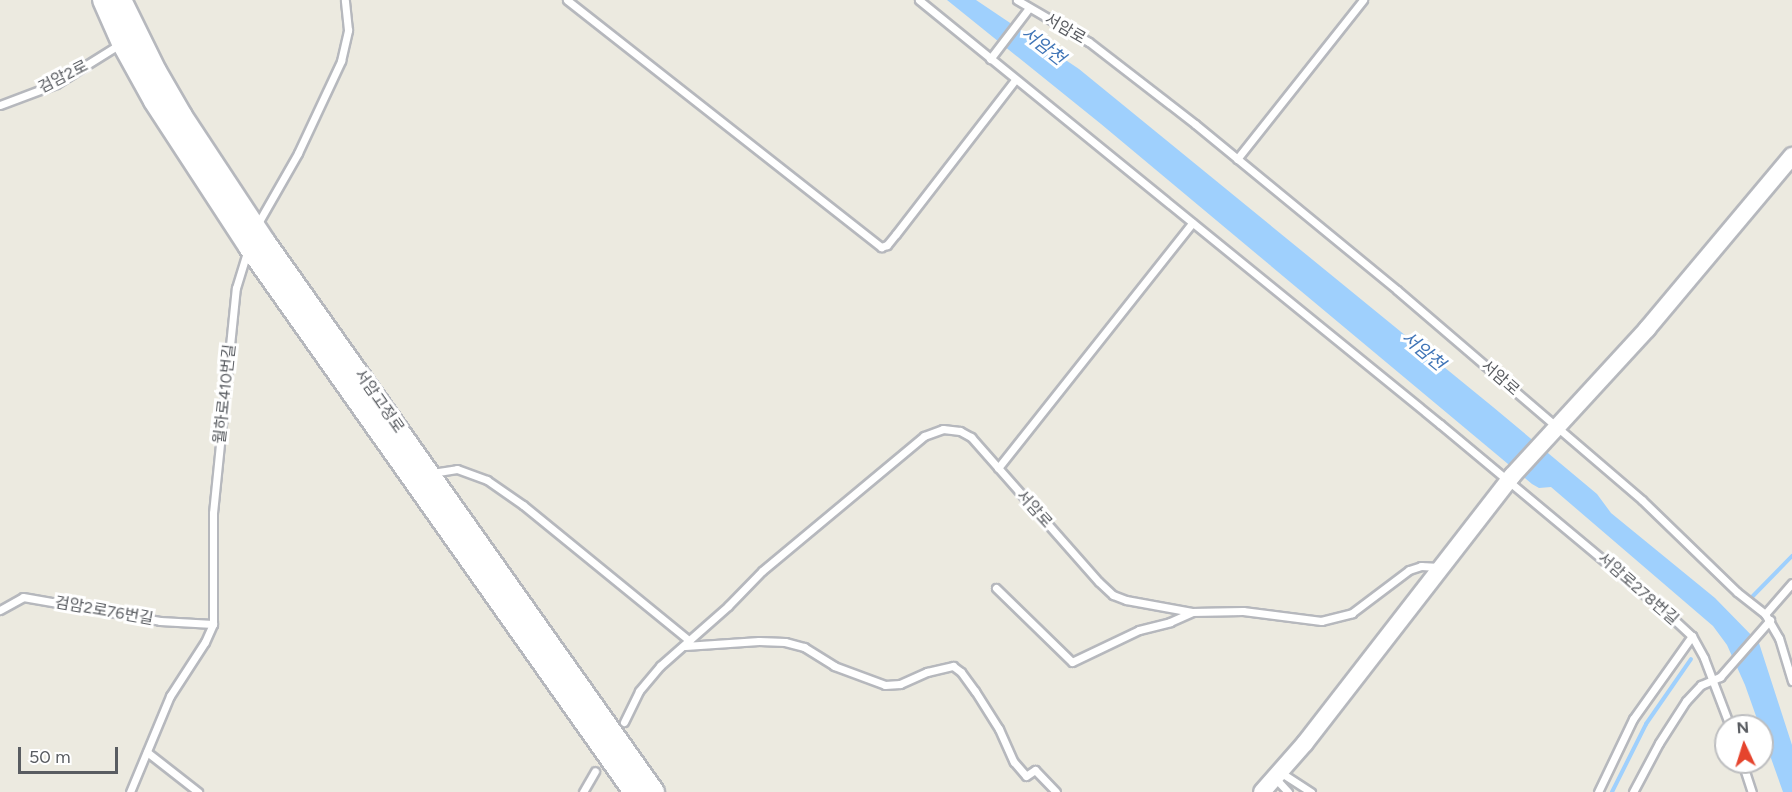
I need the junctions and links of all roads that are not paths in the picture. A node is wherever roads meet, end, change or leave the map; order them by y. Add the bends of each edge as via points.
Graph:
1 (103, 0) edge
2 (121, 0) edge
3 (345, 0) edge
4 (567, 0) edge
5 (919, 0) edge
6 (1017, 0) edge
7 (1363, 0) edge
8 (1027, 11) junction
9 (122, 43) junction
10 (990, 59) junction
11 (1015, 80) junction
12 (0, 105) edge
13 (1792, 156) edge
14 (1237, 159) junction
15 (1192, 223) junction
16 (255, 228) junction
17 (249, 247) junction
18 (1557, 426) junction
19 (998, 468) junction
20 (430, 474) junction
21 (1510, 479) junction
22 (1441, 567) junction
23 (1792, 583) edge
24 (996, 588) dead end
25 (0, 610) edge
26 (1192, 612) junction
27 (1767, 617) junction
28 (213, 624) junction
29 (1692, 636) junction
30 (687, 644) junction
31 (1711, 680) junction
32 (1792, 681) edge
33 (1725, 714) edge
34 (624, 722) dead end
35 (147, 752) junction
36 (595, 771) dead end
37 (1746, 774) edge
38 (1277, 775) junction
39 (130, 792) edge
40 (198, 792) edge
41 (583, 792) edge
42 (634, 792) edge
43 (654, 792) edge
44 (1056, 792) edge
45 (1262, 792) edge
46 (1288, 792) edge
47 (1311, 792) edge
48 (1598, 792) edge
49 (1633, 792) edge
50 (1752, 792) edge

1 - 9 main road, 서암고정로
2 - 16 main road, 서암고정로 via 177,107
3 - 16 lane, 월하로410번길 via 348,30 340,61 298,153
4 - 11 lane via 881,247 896,234
5 - 10 lane, 서암로278번길
6 - 8 lane, 서암로
7 - 14 lane
8 - 10 lane
8 - 14 lane, 서암로 via 1089,42
9 - 12 lane, 검암2로 via 56,84
9 - 17 main road, 서암고정로
10 - 11 lane, 서암로278번길
11 - 15 lane, 서암로278번길
13 - 18 street via 1647,329
14 - 18 lane, 서암로
15 - 19 lane
15 - 21 lane, 서암로278번길
16 - 17 lane, 월하로410번길
16 - 20 main road, 서암고정로
17 - 28 lane, 월하로410번길 via 236,288 213,513
17 - 42 main road, 서암고정로
18 - 21 street
18 - 27 lane, 서암로
19 - 26 lane, 서암로 via 1113,595
19 - 30 lane, 서암로 via 960,431 943,429 924,436 762,571
20 - 30 lane via 457,469 487,480 524,505
20 - 43 main road, 서암고정로
21 - 22 street
21 - 29 lane, 서암로278번길
22 - 26 lane, 서암로 via 1409,570 1360,608 1321,621 1243,611
22 - 38 street
23 - 27 lane
24 - 26 lane via 1072,662 1139,630
25 - 28 lane, 검암2로76번길 via 23,597 160,621
27 - 31 lane via 1720,677
27 - 32 lane, 서암로 via 1779,638
28 - 35 lane, 월하로410번길 via 170,696
29 - 31 lane, 서암로278번길
29 - 48 lane via 1633,719
30 - 34 lane via 649,679
30 - 44 lane via 784,642 804,647 834,666 885,685 900,684 953,666 975,691 1014,762 1026,776 1035,770
31 - 33 lane, 서암로278번길
31 - 49 lane via 1686,702
35 - 39 lane, 월하로410번길
35 - 40 lane
36 - 41 lane
37 - 50 lane
38 - 45 street
38 - 46 lane
38 - 47 lane

